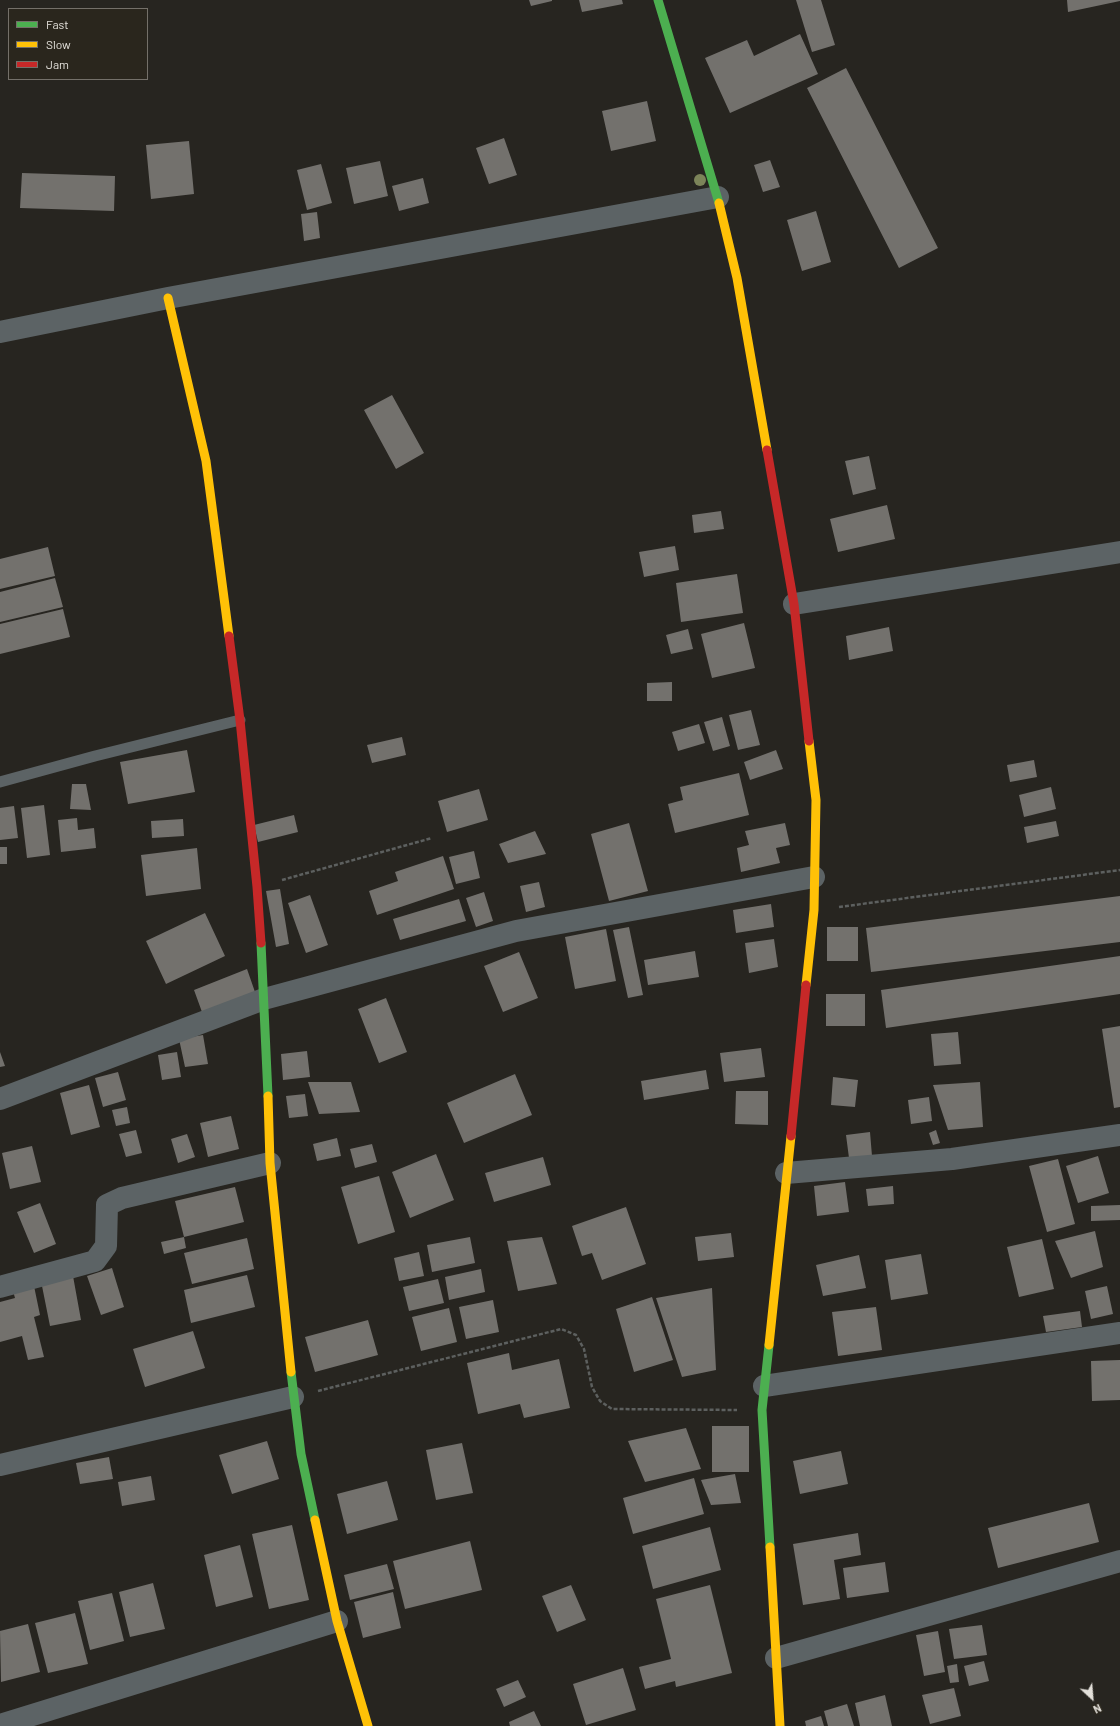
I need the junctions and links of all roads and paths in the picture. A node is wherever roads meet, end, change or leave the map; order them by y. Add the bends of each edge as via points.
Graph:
1 (658, 0) edge
2 (718, 197) junction
3 (168, 298) junction
4 (0, 332) edge
5 (1120, 552) edge
6 (794, 604) junction
7 (240, 720) junction
8 (0, 782) edge
9 (432, 838) dead end
10 (1120, 870) edge
11 (814, 877) junction
12 (257, 887) junction
13 (814, 910) junction
14 (264, 999) junction
15 (0, 1099) edge
16 (1120, 1135) edge
17 (270, 1163) junction
18 (786, 1172) junction
19 (0, 1287) edge
20 (1120, 1333) edge
21 (764, 1386) junction
22 (293, 1397) junction
23 (762, 1410) junction
24 (0, 1465) edge
25 (1120, 1561) edge
26 (337, 1621) junction
27 (776, 1658) junction
28 (0, 1724) edge
29 (368, 1726) edge
30 (780, 1726) edge

1 - 2 street
2 - 3 street
2 - 6 street via 737,278
3 - 4 street
3 - 7 street via 206,461
5 - 6 street
6 - 11 street via 816,800
7 - 8 lane
7 - 12 street
9 - 12 path
10 - 13 path
11 - 13 street
11 - 14 street via 516,932
12 - 14 street
13 - 18 street
14 - 15 street
14 - 17 street
16 - 18 street via 952,1159
17 - 19 street via 122,1198 107,1206 106,1246 95,1261
17 - 22 street
18 - 21 street
20 - 21 street
21 - 23 street
22 - 23 path via 561,1329 576,1335 584,1349 592,1388 600,1401 612,1409
22 - 24 street
22 - 26 street via 301,1454
23 - 27 street
25 - 27 street
26 - 28 street
26 - 29 street
27 - 30 street

